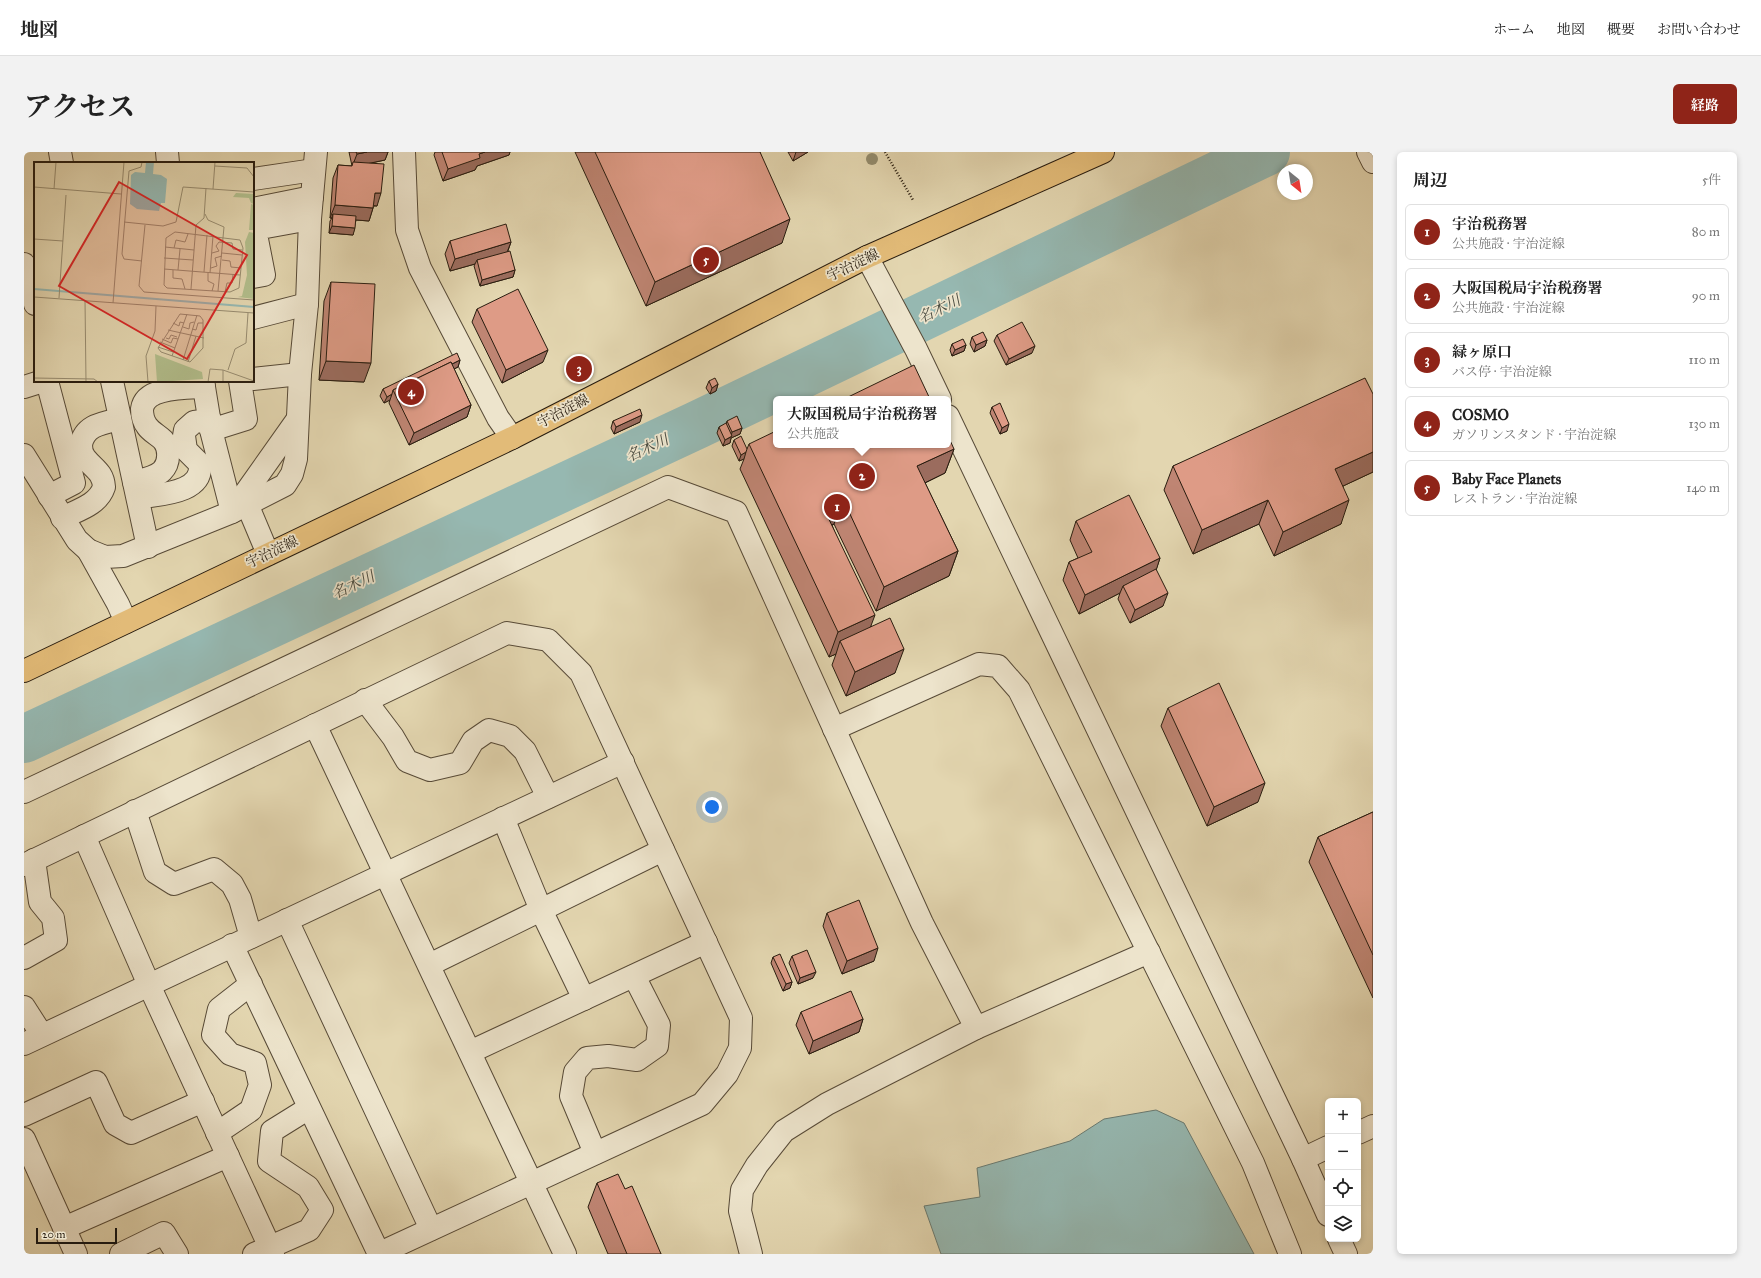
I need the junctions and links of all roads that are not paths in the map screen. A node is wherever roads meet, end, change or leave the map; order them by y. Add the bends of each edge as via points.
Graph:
1 (60, 152) edge
2 (167, 152) edge
3 (404, 152) edge
4 (1103, 152) edge
5 (1368, 152) edge
6 (315, 161) edge
7 (62, 162) edge
8 (168, 162) edge
9 (1373, 162) edge
10 (254, 179) edge
11 (311, 208) junction
12 (254, 209) edge
13 (867, 257) junction
14 (24, 264) edge
15 (254, 277) edge
16 (34, 300) edge
17 (307, 304) junction
18 (254, 318) edge
19 (300, 374) junction
20 (254, 379) edge
21 (40, 382) edge
22 (46, 382) edge
23 (112, 382) edge
24 (240, 382) edge
25 (203, 384) edge
26 (24, 387) edge
27 (939, 396) edge
28 (120, 419) junction
29 (951, 422) edge
30 (210, 425) junction
31 (512, 438) junction
32 (24, 455) edge
33 (136, 490) junction
34 (49, 496) junction
35 (240, 508) junction
36 (62, 518) junction
37 (148, 547) junction
38 (88, 550) junction
39 (268, 554) junction
40 (126, 622) junction
41 (24, 671) edge
42 (365, 700) junction
43 (315, 725) junction
44 (834, 729) junction
45 (622, 762) junction
46 (24, 792) edge
47 (548, 797) junction
48 (136, 812) junction
49 (503, 818) junction
50 (84, 836) junction
51 (664, 850) junction
52 (29, 862) edge
53 (386, 873) junction
54 (541, 910) junction
55 (286, 920) junction
56 (242, 941) junction
57 (706, 942) junction
58 (1149, 952) junction
59 (24, 958) edge
60 (429, 965) junction
61 (634, 976) junction
62 (251, 984) junction
63 (149, 985) junction
64 (584, 999) junction
65 (24, 1007) edge
66 (976, 1028) junction
67 (33, 1040) edge
68 (470, 1052) junction
69 (203, 1101) junction
70 (310, 1108) junction
71 (24, 1115) edge
72 (1373, 1126) edge
73 (1361, 1132) edge
74 (217, 1133) junction
75 (24, 1139) edge
76 (1325, 1148) edge
77 (595, 1153) junction
78 (228, 1156) junction
79 (1303, 1159) junction
80 (532, 1182) junction
81 (1325, 1208) edge
82 (64, 1228) junction
83 (431, 1229) junction
84 (1340, 1242) edge
85 (266, 1252) edge
86 (76, 1254) edge
87 (121, 1254) edge
88 (177, 1254) edge
89 (378, 1254) edge
90 (565, 1254) edge
91 (751, 1254) edge
92 (1290, 1254) edge
93 (1346, 1254) edge

1 - 7 street
2 - 8 street
3 - 31 street via 407,230 420,268 498,418
4 - 13 main road, 宇治淀線
5 - 9 street
6 - 10 street
6 - 11 street
11 - 12 street
11 - 15 street via 255,229 264,275
11 - 17 street
13 - 27 street
13 - 31 main road, 宇治淀線
14 - 16 street
17 - 18 street
17 - 19 street
19 - 20 street
19 - 35 street via 296,459 292,474 285,485
21 - 26 street
22 - 34 street via 74,483
23 - 28 street
24 - 30 street via 246,419
25 - 30 street
25 - 33 street via 153,394 143,405 142,416 146,426 162,440 169,455 162,471
28 - 33 street
28 - 36 street via 96,425 86,431 82,454 99,472 104,487 93,502
29 - 79 street
30 - 33 street via 194,422 185,430 186,450 200,464 201,472 197,481 185,489
30 - 35 street
31 - 39 main road, 宇治淀線
32 - 34 street
33 - 37 street
34 - 36 street
35 - 37 street
35 - 39 street
36 - 38 street via 77,540
37 - 38 street via 123,556 105,557
38 - 40 street
39 - 40 main road, 宇治淀線
40 - 41 main road, 宇治淀線
42 - 43 street
42 - 45 street via 507,633 548,640 581,673
42 - 47 street via 393,737 407,761 430,770 460,762 473,741 489,730 510,736 525,751
43 - 48 street
43 - 53 street
44 - 46 street via 736,512 668,487
44 - 58 street via 979,664 998,666 1019,690
44 - 66 street via 922,923
45 - 47 street
45 - 51 street
47 - 49 street
48 - 50 street
48 - 56 street via 154,872 174,884 214,869 232,884 240,899
49 - 53 street
49 - 54 street
50 - 52 street
50 - 63 street
51 - 54 street
51 - 57 street
52 - 59 street via 40,902 53,918 56,940
53 - 55 street
53 - 60 street
54 - 60 street
54 - 64 street
55 - 56 street
55 - 83 street
56 - 62 street
56 - 63 street
57 - 61 street
57 - 77 street via 741,1018 740,1048 727,1074 702,1104
58 - 66 street
58 - 92 street via 1253,1163
60 - 68 street
61 - 64 street
61 - 77 street via 659,1024 657,1046 637,1060 608,1056 587,1058 575,1072 571,1096
62 - 70 street
62 - 74 street via 219,1009 213,1035 230,1054 255,1063 260,1085 251,1110
63 - 67 street
63 - 69 street
64 - 68 street
65 - 67 street
66 - 91 street via 827,1104 784,1131 757,1165 742,1190 740,1210
68 - 80 street
69 - 71 street via 131,1133 115,1124 96,1082
69 - 74 street
70 - 85 street via 272,1131 269,1161 308,1187 322,1210 309,1230
70 - 89 street
72 - 73 street
74 - 78 street
75 - 82 street
76 - 79 street
77 - 80 street
78 - 82 street
78 - 85 street
79 - 81 street
80 - 83 street
80 - 90 street
82 - 86 street
83 - 89 street
84 - 93 street
87 - 88 street via 164,1233

